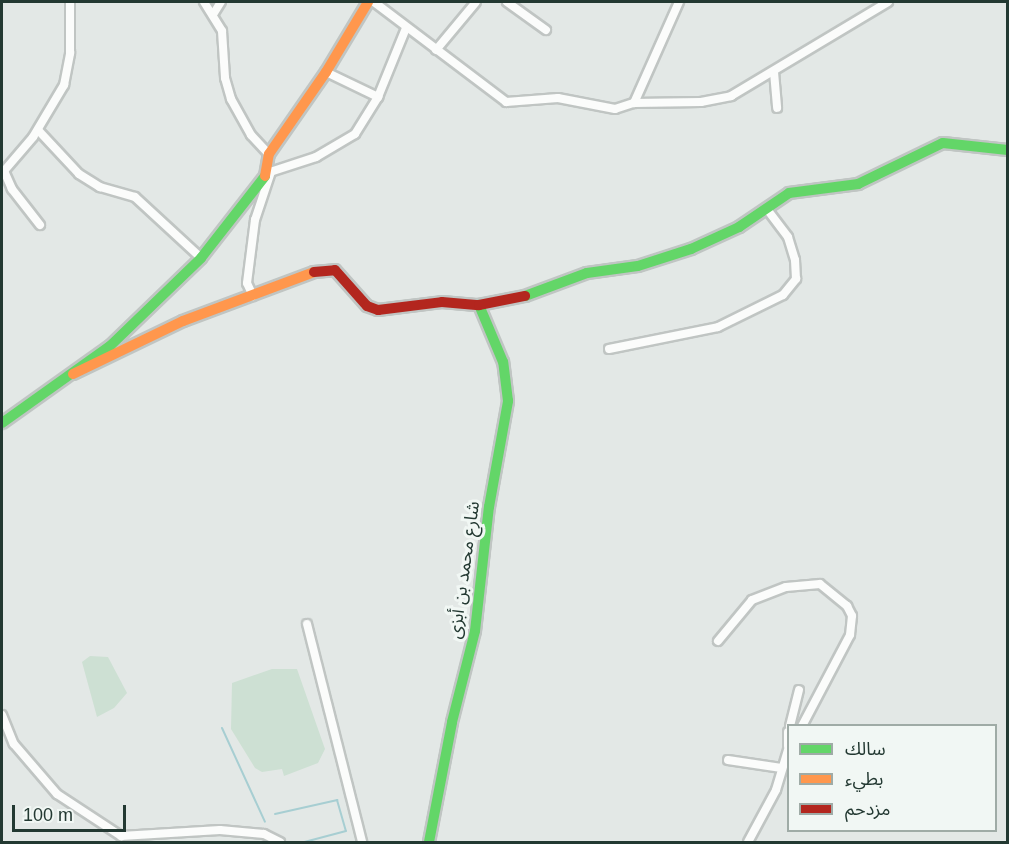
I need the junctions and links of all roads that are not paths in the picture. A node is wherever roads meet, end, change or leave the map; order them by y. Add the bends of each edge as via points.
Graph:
1 (69, 2) edge
2 (204, 2) edge
3 (221, 2) edge
4 (368, 2) edge
5 (374, 2) edge
6 (476, 2) edge
7 (507, 2) edge
8 (679, 2) edge
9 (888, 2) edge
10 (214, 13) junction
11 (406, 28) junction
12 (546, 30) dead end
13 (436, 50) junction
14 (326, 72) junction
15 (774, 72) junction
16 (378, 97) junction
17 (634, 103) junction
18 (777, 108) dead end
19 (38, 130) junction
20 (1008, 150) edge
21 (268, 154) junction
22 (269, 172) junction
23 (767, 209) junction
24 (40, 225) dead end
25 (201, 258) junction
26 (253, 296) junction
27 (479, 305) junction
28 (609, 349) dead end
29 (73, 374) junction
30 (2, 423) edge
31 (307, 624) dead end
32 (718, 641) dead end
33 (799, 690) dead end
34 (2, 716) edge
35 (790, 724) edge
36 (803, 724) edge
37 (787, 753) edge
38 (728, 760) dead end
39 (781, 768) junction
40 (280, 843) edge
41 (362, 843) edge
42 (429, 843) edge
43 (748, 843) edge

1 - 19 street via 66,79
2 - 10 street
3 - 10 street
4 - 14 street
5 - 11 street
6 - 13 street
7 - 12 street
8 - 17 street
9 - 15 street
10 - 21 street via 224,40 228,92 247,129
11 - 13 street
11 - 16 street
13 - 17 street via 506,102 558,98 615,109
14 - 16 street
14 - 21 street
15 - 17 street via 725,98
15 - 18 street
16 - 22 street via 360,128 347,141
19 - 24 street via 4,171 12,189
19 - 25 street via 79,174 100,187 135,197
20 - 23 street via 943,143 858,184 795,191
21 - 22 street
22 - 25 street
22 - 26 street via 255,219 247,283
23 - 27 street via 728,233 661,259 587,273 532,296
23 - 28 street via 788,237 795,260 796,279 783,295 718,327
25 - 29 street via 135,324
26 - 27 street via 298,275 329,269 337,271 374,310 442,302
26 - 29 street via 183,321
27 - 42 street, شارع محمد بن أبزى via 503,362 508,401 489,507 475,631 452,722
29 - 30 street
31 - 41 street
32 - 36 street via 752,600 786,587 820,584 847,606 852,616 850,635
33 - 35 street
34 - 40 street via 14,744 57,794 121,836 220,830 264,834
37 - 39 street
38 - 39 street
39 - 43 street via 776,790

